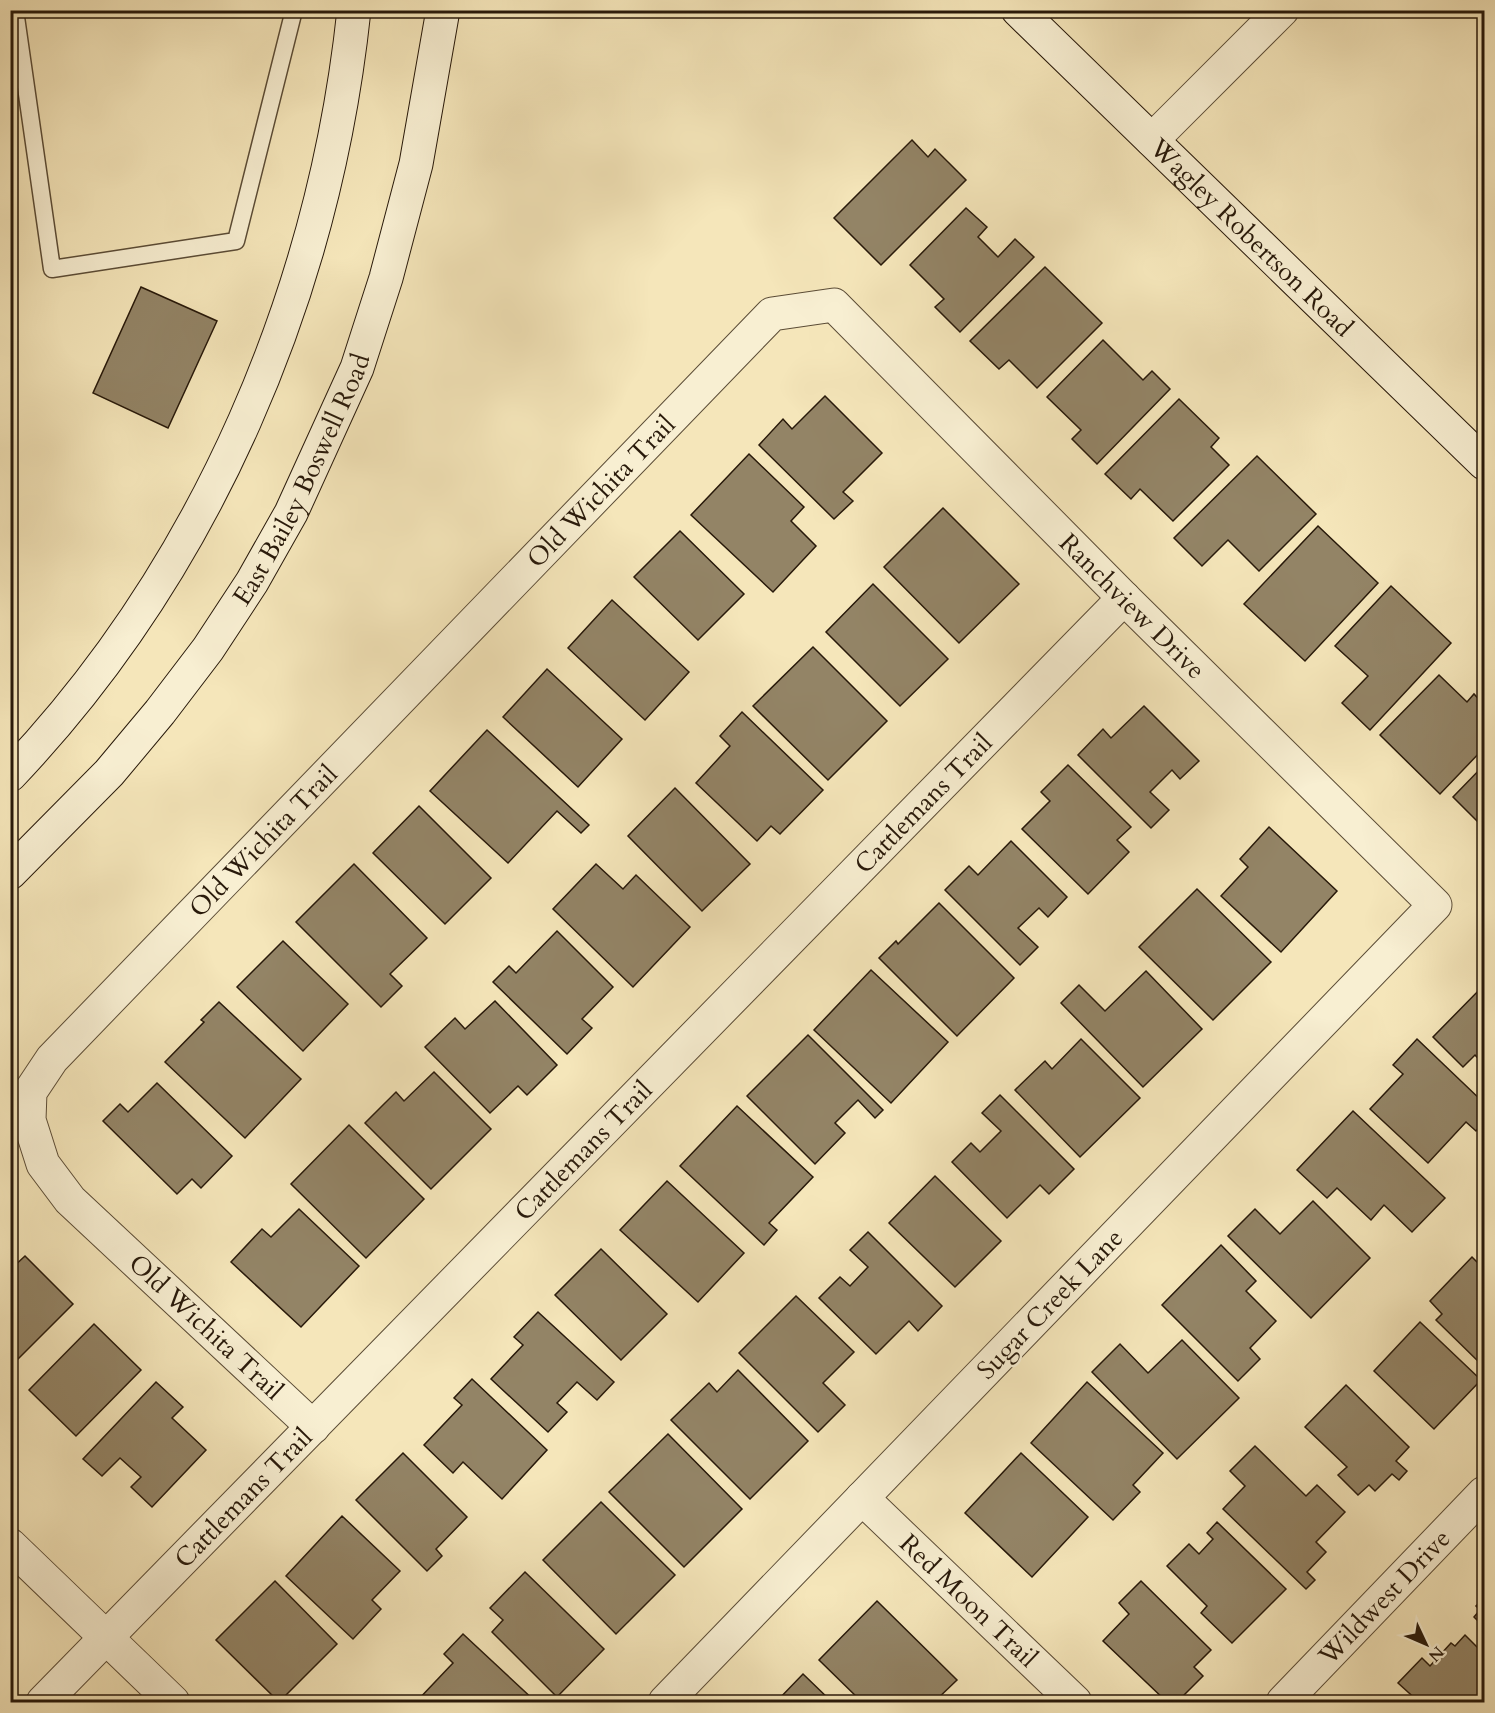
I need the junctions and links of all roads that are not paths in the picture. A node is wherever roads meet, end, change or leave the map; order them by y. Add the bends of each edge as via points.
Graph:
1 (15, 10) edge
2 (294, 10) edge
3 (354, 10) edge
4 (443, 10) edge
5 (1018, 10) edge
6 (1282, 10) edge
7 (1152, 140) junction
8 (834, 305) joint
9 (1485, 464) edge
10 (1124, 598) junction
11 (10, 775) edge
12 (10, 873) edge
13 (1435, 905) joint
14 (313, 1427) junction
15 (1485, 1493) edge
16 (862, 1498) junction
17 (10, 1545) edge
18 (106, 1638) junction
19 (43, 1702) edge
20 (173, 1702) edge
21 (665, 1702) edge
22 (1076, 1702) edge
23 (1283, 1702) edge

1 - 2 lane via 52,269 236,241
3 - 11 street via 337,130 320,205 300,278 245,422 212,491 133,622 40,744
4 - 12 street, East Bailey Boswell Road via 417,164 386,278 357,368 291,513 208,649 160,712 109,773
5 - 7 street, Wagley Robertson Road
6 - 7 street
7 - 9 street, Wagley Robertson Road
8 - 10 street, Ranchview Drive
8 - 14 street, Old Wichita Trail via 772,314 52,1059 30,1092 29,1120 43,1164 70,1200
10 - 13 street, Ranchview Drive
10 - 14 street, Cattlemans Trail
13 - 16 street, Sugar Creek Lane
14 - 18 street, Cattlemans Trail
15 - 23 street, Wildwest Drive
16 - 21 street, Sugar Creek Lane
16 - 22 street, Red Moon Trail
17 - 18 street
18 - 19 street, Cattlemans Trail
18 - 20 street

